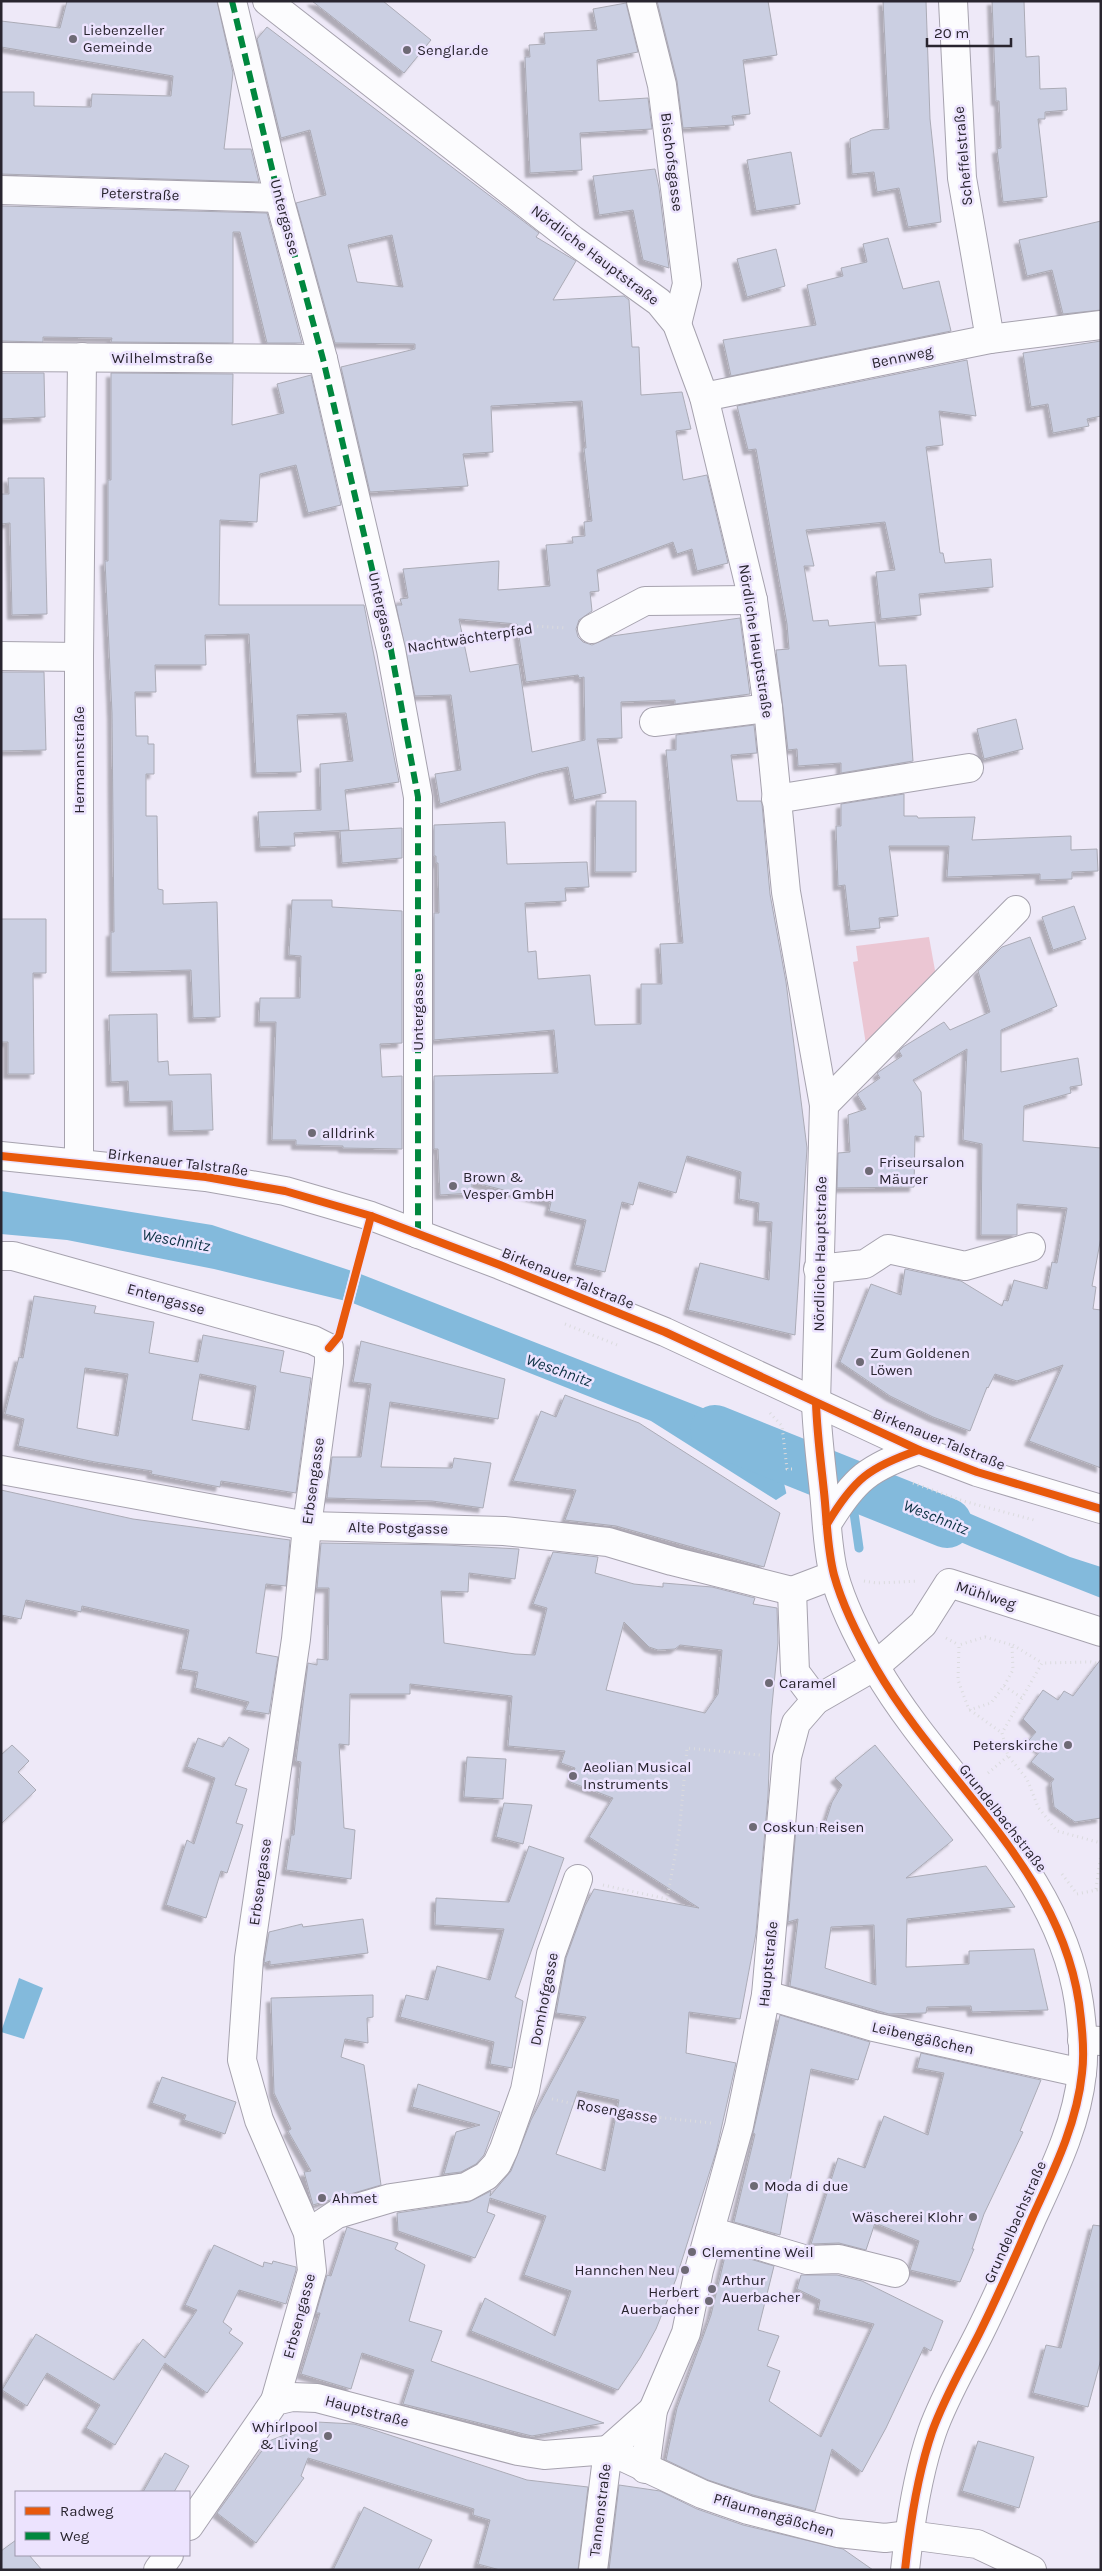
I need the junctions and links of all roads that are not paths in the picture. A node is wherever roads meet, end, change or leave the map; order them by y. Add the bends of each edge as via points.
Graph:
1 (232, 1) edge
2 (266, 1) edge
3 (641, 1) edge
4 (953, 1) edge
5 (1, 190) edge
6 (279, 198) junction
7 (677, 324) junction
8 (1101, 325) edge
9 (990, 339) junction
10 (1, 357) edge
11 (82, 357) junction
12 (323, 359) junction
13 (704, 397) junction
14 (753, 600) junction
15 (592, 629) road end
16 (1, 656) edge
17 (79, 657) junction
18 (768, 708) junction
19 (654, 722) dead end
20 (969, 768) dead end
21 (776, 799) junction
22 (1016, 910) dead end
23 (824, 1105) junction
24 (1, 1156) edge
25 (79, 1163) junction
26 (418, 1234) junction
27 (1031, 1247) dead end
28 (1, 1256) edge
29 (818, 1269) junction
30 (329, 1348) joint
31 (816, 1411) junction
32 (908, 1454) junction
33 (1, 1470) edge
34 (1101, 1509) edge
35 (307, 1526) junction
36 (827, 1531) junction
37 (834, 1575) junction
38 (792, 1591) junction
39 (1101, 1632) edge
40 (875, 1666) junction
41 (816, 1700) junction
42 (578, 1880) road end
43 (766, 1995) junction
44 (1092, 2041) edge
45 (1082, 2073) junction
46 (710, 2231) junction
47 (308, 2233) junction
48 (895, 2273) dead end
49 (275, 2401) junction
50 (653, 2410) junction
51 (608, 2450) junction
52 (645, 2469) junction
53 (190, 2525) edge
54 (909, 2535) junction
55 (168, 2556) edge
56 (158, 2570) edge
57 (592, 2570) edge
58 (905, 2570) edge
59 (1032, 2570) edge

1 - 6 street, Untergasse
2 - 7 street, Nördliche Hauptstraße via 573,240 659,302
3 - 7 street, Bischofsgasse via 662,85 688,284
4 - 9 street, Scheffelstraße via 962,178
5 - 6 street, Peterstraße
6 - 12 street, Untergasse
7 - 13 street, Nördliche Hauptstraße
8 - 9 street, Bennweg
9 - 13 street, Bennweg
10 - 11 street, Wilhelmstraße
11 - 12 street, Wilhelmstraße
11 - 17 street, Hermannstraße
12 - 26 street, Untergasse via 391,650 418,797
13 - 14 street, Nördliche Hauptstraße
14 - 15 street via 645,601
14 - 18 street, Nördliche Hauptstraße
16 - 17 street
17 - 25 street, Hermannstraße
18 - 19 street
18 - 21 street, Nördliche Hauptstraße
20 - 21 street
21 - 23 street, Nördliche Hauptstraße via 786,892
22 - 23 street
23 - 29 street, Nördliche Hauptstraße
24 - 25 street, Birkenauer Talstraße
25 - 26 street, Birkenauer Talstraße via 206,1177 285,1191 371,1216
26 - 31 street, Birkenauer Talstraße via 665,1332
27 - 29 street via 965,1266 888,1249 865,1264
28 - 30 street, Entengasse via 22,1259 313,1340
29 - 31 street, Nördliche Hauptstraße
30 - 35 street, Erbsengasse
31 - 32 street, Birkenauer Talstraße
31 - 36 street, Grundelbachstraße
32 - 34 street, Birkenauer Talstraße
32 - 36 street via 859,1479 843,1498
33 - 35 street, Alte Postgasse
35 - 38 street, Alte Postgasse via 504,1531 608,1542
35 - 47 street, Erbsengasse via 296,1640 249,1958 242,2060 260,2120
36 - 37 street, Grundelbachstraße
37 - 38 street
37 - 40 street, Grundelbachstraße
38 - 41 street via 795,1672
39 - 40 street, Mühlweg via 949,1583 923,1624
40 - 41 street, Hauptstraße
40 - 44 street, Grundelbachstraße via 934,1753 1020,1859 1037,1885 1064,1940 1079,2004
41 - 43 street, Hauptstraße via 796,1723 787,1757
42 - 47 street, Domhofgasse via 551,1954 525,2090 497,2164 486,2176 466,2187 391,2198 337,2214
43 - 45 street, Leibengäßchen via 874,2027
43 - 46 street, Hauptstraße via 739,2126
44 - 45 street, Grundelbachstraße
45 - 54 street, Grundelbachstraße via 1070,2127 1049,2180 933,2432 921,2472
46 - 48 street via 807,2260 839,2259
46 - 50 street, Hauptstraße via 698,2270 686,2333
47 - 49 street, Erbsengasse via 312,2271
49 - 51 street, Hauptstraße via 292,2396 316,2398 544,2455
49 - 53 street
50 - 51 street, Hauptstraße
50 - 52 street, Hauptstraße
51 - 52 street
51 - 57 street, Tannenstraße
52 - 54 street, Pflaumengäßchen via 748,2510 838,2533 885,2538
54 - 58 street, Grundelbachstraße
54 - 59 street, Pflaumengäßchen via 977,2544
55 - 56 street

